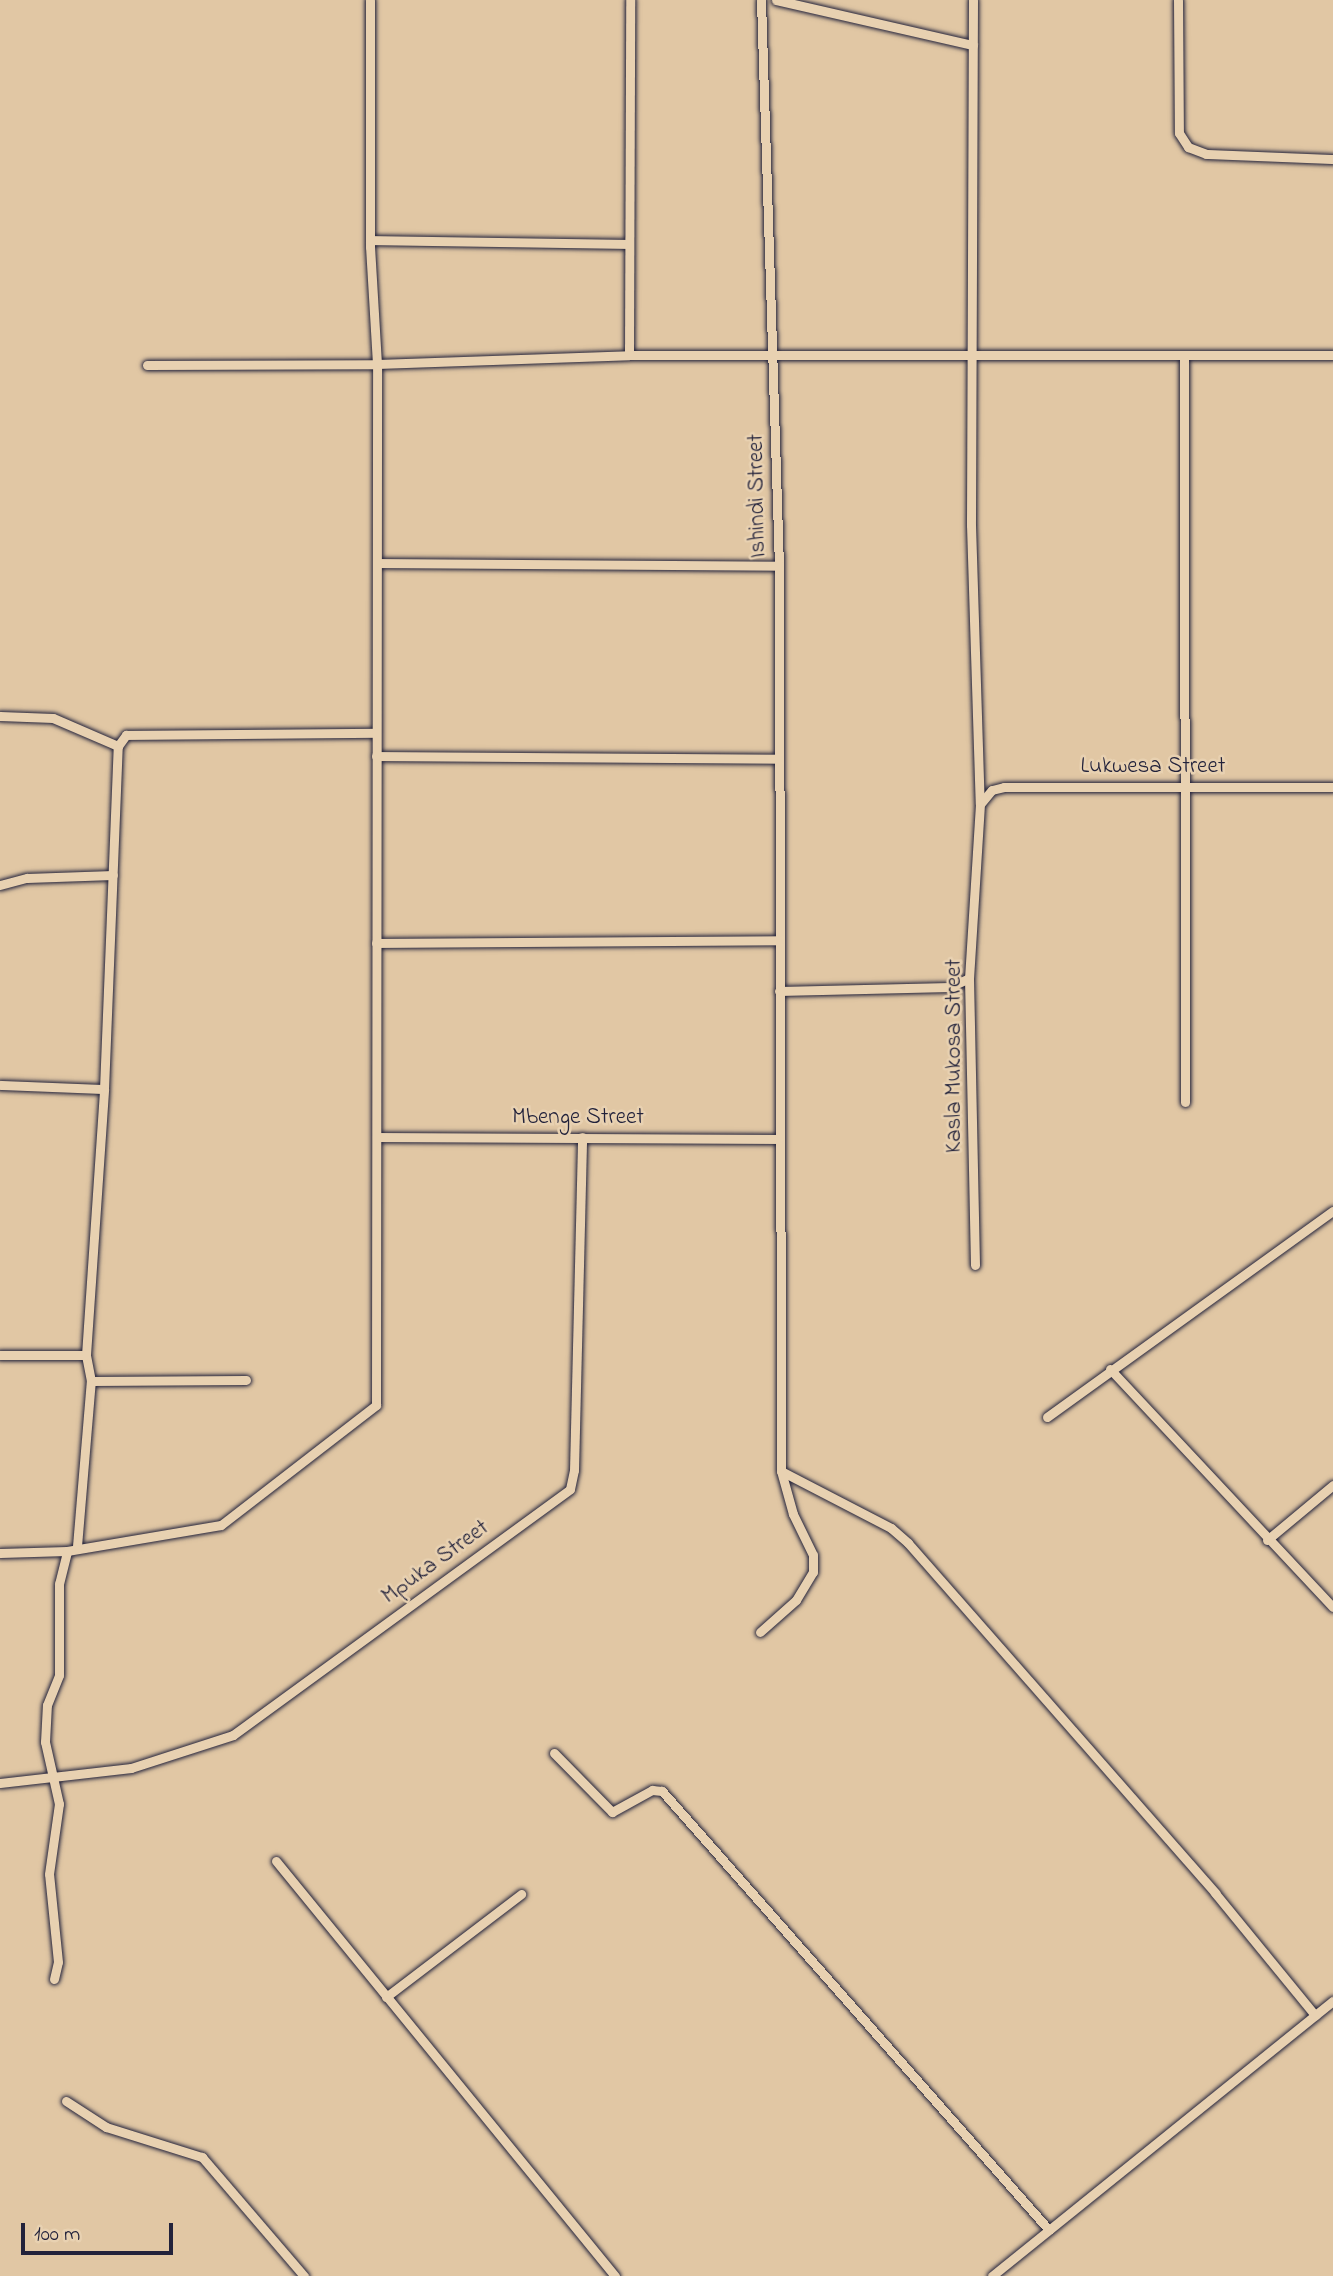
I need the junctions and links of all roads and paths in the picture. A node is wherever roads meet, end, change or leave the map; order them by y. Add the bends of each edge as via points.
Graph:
1 (370, 0) edge
2 (630, 0) edge
3 (761, 0) edge
4 (776, 0) edge
5 (973, 0) edge
6 (1178, 0) edge
7 (973, 45) junction
8 (1333, 159) edge
9 (370, 240) junction
10 (627, 244) junction
11 (773, 354) junction
12 (974, 354) junction
13 (629, 355) junction
14 (1184, 355) junction
15 (1333, 355) edge
16 (377, 364) junction
17 (147, 365) dead end
18 (377, 563) junction
19 (779, 566) junction
20 (0, 716) edge
21 (376, 733) junction
22 (118, 746) junction
23 (376, 756) junction
24 (779, 760) junction
25 (1185, 786) junction
26 (1333, 787) edge
27 (980, 804) junction
28 (113, 875) junction
29 (0, 885) edge
30 (779, 940) junction
31 (376, 943) junction
32 (970, 978) junction
33 (779, 990) junction
34 (0, 1085) edge
35 (104, 1089) junction
36 (1185, 1102) dead end
37 (582, 1137) junction
38 (378, 1138) junction
39 (778, 1139) junction
40 (1333, 1211) edge
41 (975, 1265) dead end
42 (0, 1355) edge
43 (86, 1355) junction
44 (1110, 1370) junction
45 (246, 1380) dead end
46 (91, 1381) junction
47 (1047, 1417) dead end
48 (781, 1471) junction
49 (1333, 1485) edge
50 (1267, 1540) junction
51 (77, 1546) junction
52 (67, 1551) junction
53 (0, 1553) edge
54 (1333, 1607) edge
55 (760, 1632) dead end
56 (554, 1753) dead end
57 (54, 1775) junction
58 (0, 1783) edge
59 (276, 1861) dead end
60 (521, 1894) dead end
61 (54, 1979) dead end
62 (386, 1997) junction
63 (1333, 2001) edge
64 (1315, 2015) junction
65 (66, 2101) dead end
66 (1049, 2230) junction
67 (304, 2276) edge
68 (615, 2276) edge
69 (992, 2276) edge

1 - 9 street
2 - 10 street
3 - 11 street, Ishindi Street
4 - 7 street
5 - 7 street, Kasla Mukosa Street
6 - 8 street via 1179,133 1188,147 1226,155
7 - 12 street, Kasla Mukosa Street
9 - 10 street
9 - 16 street
10 - 13 street
11 - 12 street
11 - 13 street
11 - 19 street, Ishindi Street
12 - 14 street
12 - 27 street, Kasla Mukosa Street via 971,525
13 - 16 street
14 - 15 street
14 - 25 street
16 - 17 street
16 - 18 street
18 - 19 street
18 - 21 street
19 - 24 street, Ishindi Street
20 - 22 street via 52,718
21 - 22 street via 126,735
21 - 23 street
22 - 28 street
23 - 24 street
23 - 31 street
24 - 30 street, Ishindi Street
25 - 26 street, Lukwesa Street
25 - 27 street, Lukwesa Street via 1004,787 992,790
25 - 36 street
27 - 32 street, Kasla Mukosa Street
28 - 29 street via 27,877
28 - 35 street
30 - 31 street
30 - 33 street, Ishindi Street
31 - 38 street
32 - 33 street via 950,987
32 - 41 street, Kasla Mukosa Street
33 - 39 street, Ishindi Street
34 - 35 street
35 - 43 street
37 - 38 street, Mbenge Street
37 - 39 street, Mbenge Street
37 - 57 street, Mpuka Street via 570,1489 233,1735 131,1768
38 - 51 street via 374,1409 221,1525
39 - 48 street, Ishindi Street
40 - 44 street
42 - 43 street
43 - 46 street
44 - 47 street
44 - 50 street
45 - 46 street
46 - 51 street
48 - 55 street, Ishindi Street via 793,1514 813,1555 813,1572 796,1600
48 - 64 street via 891,1528 908,1543 1215,1893
49 - 50 street
50 - 54 street
51 - 52 street
52 - 53 street
52 - 57 street via 59,1584 59,1675 47,1706 46,1742
56 - 66 street via 612,1812 652,1790 662,1791
57 - 58 street, Mpuka Street
57 - 61 street via 59,1815 49,1874 58,1962
59 - 62 street
60 - 62 street
62 - 68 street
63 - 64 street
64 - 66 street
65 - 67 street via 106,2127 202,2157
66 - 69 street

